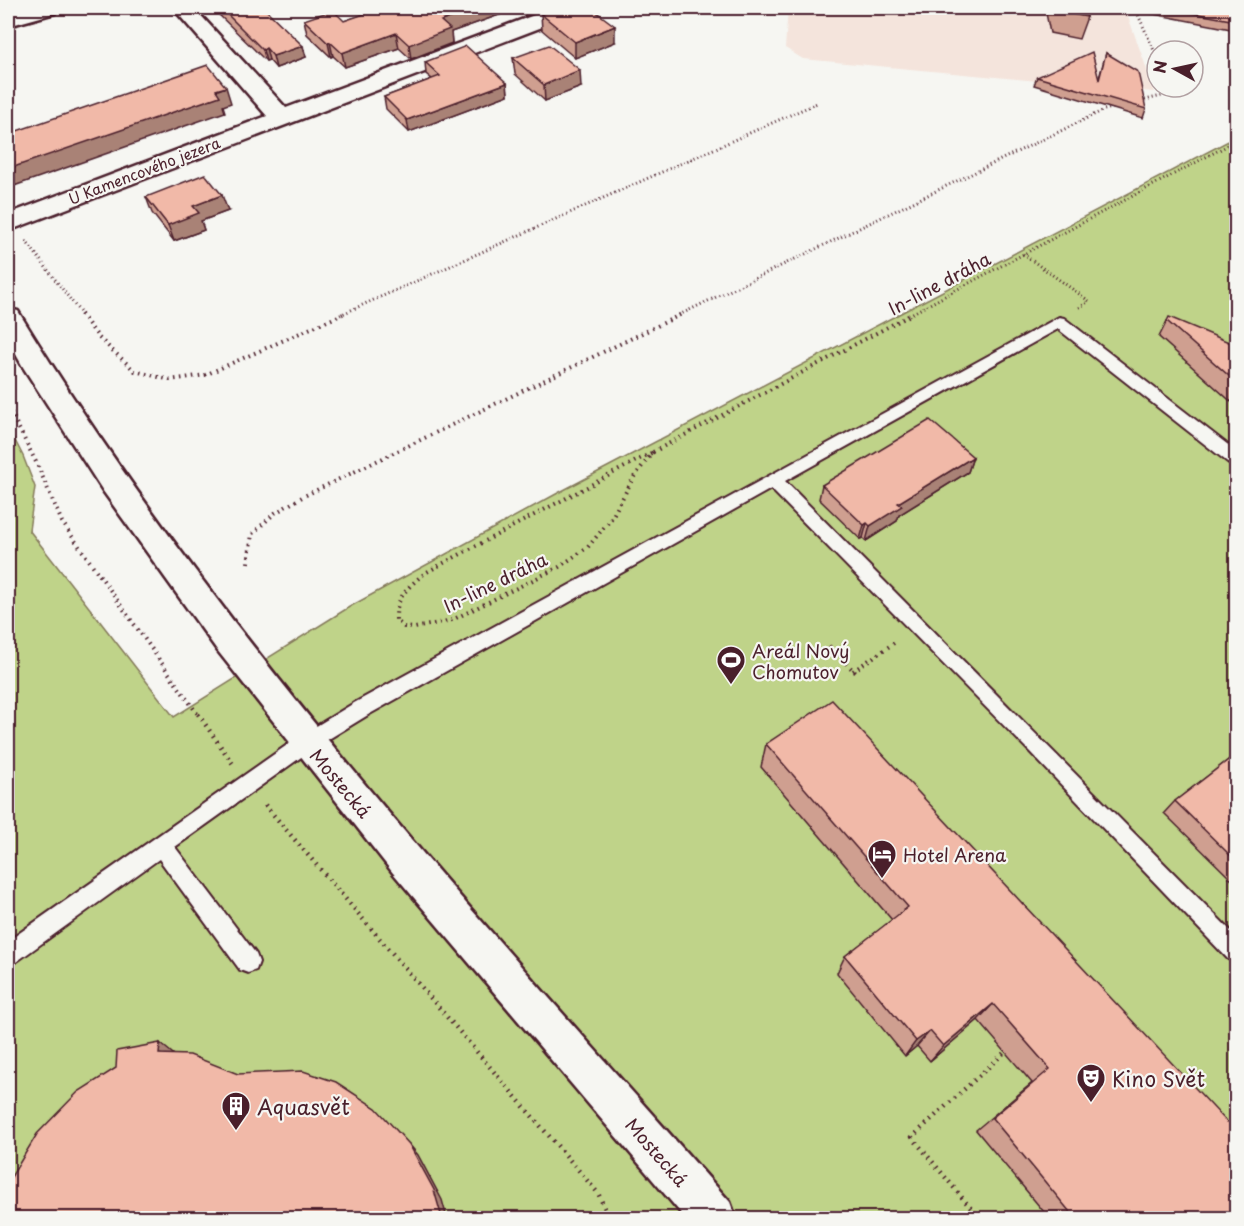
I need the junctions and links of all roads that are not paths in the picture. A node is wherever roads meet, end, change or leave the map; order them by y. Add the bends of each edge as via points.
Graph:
1 (47, 8) edge
2 (183, 8) edge
3 (571, 8) edge
4 (8, 20) edge
5 (281, 117) junction
6 (9, 222) edge
7 (8, 318) edge
8 (1236, 460) edge
9 (773, 480) junction
10 (307, 742) junction
11 (161, 845) junction
12 (1236, 951) edge
13 (8, 954) edge
14 (249, 962) dead end
15 (714, 1218) edge

1 - 4 street
2 - 5 street
3 - 5 street, U Kamencového jezera
5 - 6 street, U Kamencového jezera
7 - 10 street, Mostecká via 150,536
8 - 9 lane via 1059,322
9 - 10 lane
9 - 12 lane
10 - 11 lane
10 - 15 street, Mostecká
11 - 13 lane
11 - 14 lane

